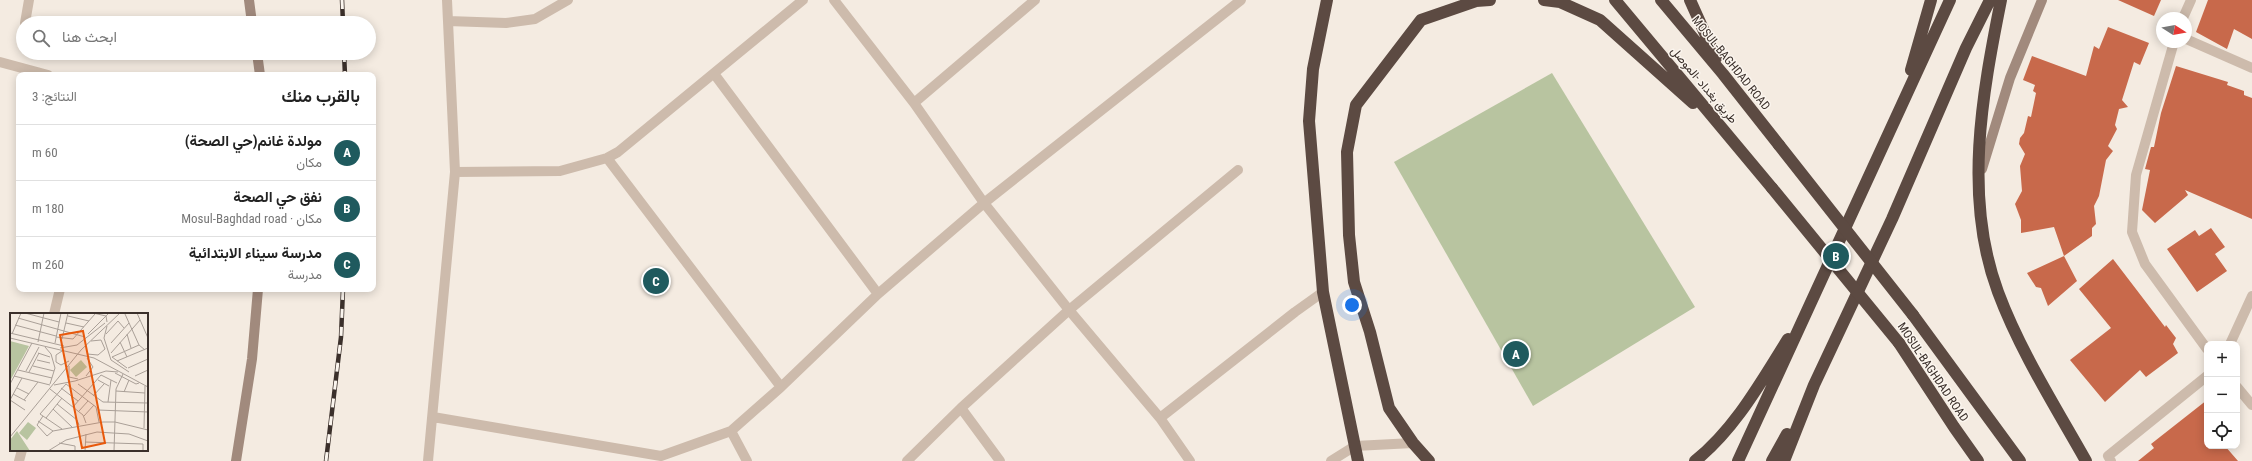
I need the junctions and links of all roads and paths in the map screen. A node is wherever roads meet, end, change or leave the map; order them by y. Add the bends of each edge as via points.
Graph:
1 (29, 0) edge
2 (249, 0) edge
3 (447, 0) edge
4 (568, 0) edge
5 (804, 0) edge
6 (834, 0) edge
7 (1035, 0) edge
8 (1241, 0) edge
9 (1327, 0) edge
10 (1490, 0) edge
11 (1544, 0) edge
12 (1615, 0) edge
13 (1661, 0) edge
14 (1690, 0) edge
15 (1931, 0) edge
16 (1950, 0) edge
17 (1990, 0) edge
18 (2000, 0) edge
19 (2042, 0) edge
20 (2191, 0) edge
21 (2186, 12) edge
22 (26, 16) edge
23 (251, 16) edge
24 (448, 21) junction
25 (2192, 42) edge
26 (2172, 48) edge
27 (258, 60) edge
28 (0, 62) edge
29 (2252, 68) edge
30 (37, 72) edge
31 (260, 72) edge
32 (1724, 74) junction
33 (715, 75) junction
34 (914, 103) junction
35 (1895, 118) junction
36 (1724, 130) junction
37 (607, 158) junction
38 (1238, 170) dead end
39 (455, 172) junction
40 (1979, 182) junction
41 (1772, 188) joint
42 (984, 203) junction
43 (59, 292) edge
44 (258, 292) edge
45 (1323, 292) junction
46 (878, 294) junction
47 (2252, 296) edge
48 (1812, 303) junction
49 (1069, 310) junction
50 (54, 313) edge
51 (2231, 341) edge
52 (2204, 345) edge
53 (2206, 377) edge
54 (1814, 385) junction
55 (781, 387) junction
56 (2240, 391) edge
57 (2252, 405) edge
58 (961, 408) junction
59 (433, 417) junction
60 (1160, 418) junction
61 (1954, 427) junction
62 (731, 431) junction
63 (1413, 443) junction
64 (1355, 446) junction
65 (22, 451) edge
66 (660, 459) edge
67 (19, 461) edge
68 (236, 461) edge
69 (428, 461) edge
70 (747, 461) edge
71 (907, 461) edge
72 (1000, 461) edge
73 (1190, 461) edge
74 (1331, 461) edge
75 (1358, 461) edge
76 (1429, 461) edge
77 (1695, 461) edge
78 (1738, 461) edge
79 (1772, 461) edge
80 (1784, 461) edge
81 (1969, 461) edge
82 (1978, 461) edge
83 (2020, 461) edge
84 (2086, 461) edge
85 (2111, 461) edge

1 - 22 street
2 - 23 street
3 - 24 street
4 - 24 street via 535,19 506,23
5 - 33 street
6 - 34 street
7 - 34 street
8 - 42 street
9 - 45 highway via 1313,69 1309,121
10 - 63 highway via 1476,1 1421,20 1356,105 1347,152 1349,235 1354,282 1370,332 1389,408
11 - 36 highway via 1560,2 1600,20
12 - 36 highway, طريق بغداد -الموصل
13 - 32 highway, MOSUL-BAGHDAD ROAD
14 - 32 highway
15 - 35 highway
16 - 35 highway
17 - 54 highway
18 - 40 highway via 1983,95
19 - 40 street via 2010,78
20 - 21 street
24 - 39 street
25 - 29 street
26 - 52 street via 2136,175 2132,232 2144,264
27 - 31 street
28 - 30 street
32 - 83 highway, MOSUL-BAGHDAD ROAD, bridge via 1913,315
33 - 37 street
33 - 46 street
34 - 42 street
35 - 48 highway
36 - 41 highway, طريق بغداد -الموصل
37 - 39 street via 560,171
37 - 55 street
38 - 49 street
39 - 59 street
40 - 84 highway via 1986,252 1998,292 2031,363
41 - 61 highway, MOSUL-BAGHDAD ROAD, bridge via 1899,343
42 - 46 street
42 - 49 street
43 - 50 street
44 - 68 street via 252,359
45 - 60 street
45 - 64 highway
46 - 55 street
47 - 51 street
48 - 77 highway via 1739,416
48 - 78 highway
49 - 58 street
49 - 60 street
53 - 85 street via 2108,456
54 - 79 highway
54 - 80 highway
55 - 62 street
56 - 57 street
58 - 71 street
58 - 72 street
59 - 66 street
59 - 69 street
60 - 73 street
61 - 81 highway
61 - 82 highway, MOSUL-BAGHDAD ROAD
62 - 66 street
62 - 70 street
63 - 64 street
63 - 76 highway
64 - 74 street
64 - 75 highway
65 - 67 street

